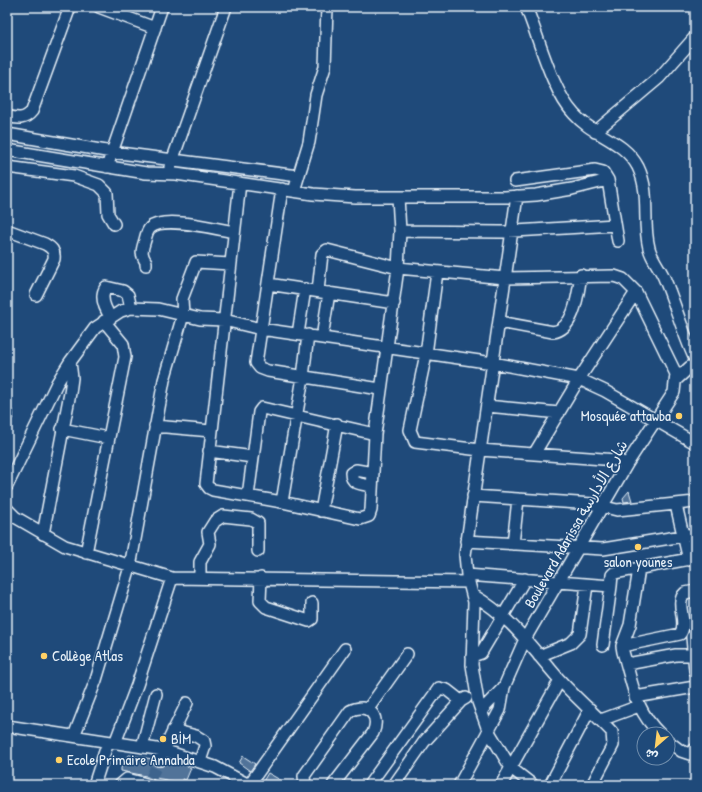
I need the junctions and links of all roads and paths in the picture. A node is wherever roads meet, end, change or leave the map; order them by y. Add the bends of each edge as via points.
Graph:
1 (70, 7) edge
2 (99, 7) edge
3 (162, 7) edge
4 (226, 7) edge
5 (327, 7) edge
6 (526, 7) edge
7 (155, 28) junction
8 (695, 37) edge
9 (7, 116) edge
10 (595, 132) junction
11 (7, 134) edge
12 (7, 150) edge
13 (112, 152) junction
14 (173, 160) junction
15 (7, 167) edge
16 (107, 167) junction
17 (168, 174) junction
18 (298, 176) junction
19 (608, 180) junction
20 (516, 181) dead end
21 (240, 183) junction
22 (282, 189) junction
23 (294, 191) junction
24 (517, 196) junction
25 (398, 197) junction
26 (114, 224) dead end
27 (615, 225) junction
28 (7, 230) edge
29 (512, 230) junction
30 (400, 231) junction
31 (234, 232) junction
32 (618, 241) dead end
33 (230, 264) junction
34 (146, 265) dead end
35 (398, 268) junction
36 (438, 272) junction
37 (581, 275) junction
38 (505, 278) junction
39 (268, 284) junction
40 (305, 289) junction
41 (318, 291) junction
42 (636, 292) junction
43 (330, 293) junction
44 (36, 295) dead end
45 (394, 303) junction
46 (131, 308) junction
47 (183, 315) junction
48 (107, 320) junction
49 (224, 320) junction
50 (499, 322) junction
51 (261, 329) junction
52 (303, 335) junction
53 (322, 338) junction
54 (387, 347) junction
55 (426, 354) junction
56 (70, 362) junction
57 (493, 363) junction
58 (692, 363) edge
59 (303, 377) junction
60 (579, 379) junction
61 (677, 379) junction
62 (380, 390) junction
63 (487, 406) junction
64 (559, 412) junction
65 (297, 415) junction
66 (655, 420) junction
67 (337, 424) junction
68 (155, 426) junction
69 (62, 429) junction
70 (211, 431) junction
71 (375, 434) junction
72 (108, 438) junction
73 (695, 443) edge
74 (480, 450) junction
75 (209, 451) junction
76 (534, 454) junction
77 (253, 457) junction
78 (627, 464) junction
79 (373, 473) junction
80 (7, 486) edge
81 (372, 486) junction
82 (248, 496) junction
83 (473, 496) junction
84 (518, 499) junction
85 (282, 502) junction
86 (695, 502) edge
87 (676, 505) junction
88 (602, 507) junction
89 (7, 510) edge
90 (321, 511) junction
91 (43, 534) junction
92 (695, 534) edge
93 (684, 536) junction
94 (466, 541) junction
95 (513, 544) junction
96 (577, 548) junction
97 (258, 551) dead end
98 (86, 553) junction
99 (692, 559) edge
100 (130, 567) junction
101 (639, 569) junction
102 (172, 578) junction
103 (200, 578) junction
104 (260, 578) junction
105 (468, 578) junction
106 (524, 579) junction
107 (559, 582) junction
108 (587, 585) junction
109 (611, 586) junction
110 (695, 591) edge
111 (473, 595) junction
112 (312, 603) dead end
113 (504, 616) junction
114 (692, 637) dead end
115 (525, 639) junction
116 (603, 646) dead end
117 (622, 646) junction
118 (345, 649) dead end
119 (407, 654) dead end
120 (693, 655) junction
121 (472, 656) junction
122 (539, 656) junction
123 (627, 664) junction
124 (695, 671) edge
125 (560, 680) junction
126 (504, 687) junction
127 (695, 687) edge
128 (476, 693) junction
129 (156, 694) dead end
130 (461, 701) junction
131 (637, 702) junction
132 (187, 703) dead end
133 (368, 709) junction
134 (590, 709) junction
135 (481, 711) junction
136 (601, 720) junction
137 (7, 726) edge
138 (653, 726) edge
139 (173, 730) junction
140 (488, 730) junction
141 (74, 736) junction
142 (112, 743) junction
143 (676, 746) edge
144 (142, 747) junction
145 (695, 749) edge
146 (161, 755) junction
147 (200, 761) junction
148 (511, 768) junction
149 (150, 783) edge
150 (246, 784) edge
151 (94, 785) edge
152 (120, 785) edge
153 (305, 785) edge
154 (332, 785) edge
155 (369, 785) edge
156 (394, 785) edge
157 (458, 785) edge
158 (501, 785) edge
159 (533, 785) edge
160 (550, 785) edge
161 (592, 785) edge

1 - 9 street via 30,115 20,119
2 - 7 street
3 - 7 street
4 - 14 street
5 - 18 street via 324,67 316,95 309,142
6 - 10 street via 562,99 574,115
7 - 13 street
8 - 10 street via 659,78
10 - 58 street via 621,146 639,169 645,191 649,248 665,280
11 - 13 street
12 - 16 street
13 - 14 street
13 - 16 street
14 - 17 street
14 - 18 street
15 - 26 street via 74,176 99,185 107,193 108,214
16 - 17 street
17 - 21 street
18 - 23 street
19 - 20 street via 603,172 598,170
19 - 24 street via 566,190
19 - 27 street
21 - 22 street
21 - 31 street
22 - 23 street
22 - 39 street
23 - 25 street via 334,196
24 - 25 street
24 - 29 street
25 - 30 street
27 - 29 street
27 - 32 street
28 - 44 street via 45,244 54,253 54,259
29 - 30 street
29 - 38 street
30 - 35 street
31 - 33 street
31 - 34 street via 176,222 150,228 141,252
33 - 47 street via 194,264 182,299
33 - 49 street
35 - 36 street
35 - 41 street via 327,250 322,254
35 - 45 street
36 - 38 street
36 - 55 street
37 - 38 street
37 - 42 street via 614,276 623,279
37 - 50 street via 570,319 560,331
38 - 50 street
39 - 40 street
39 - 51 street
40 - 41 street
40 - 52 street
41 - 43 street
42 - 60 street
42 - 61 street
43 - 45 street
43 - 53 street
45 - 54 street
46 - 47 street via 158,309
46 - 48 street
46 - 48 street via 128,295 123,291 106,287 103,301
47 - 49 street
47 - 68 street via 164,380
48 - 56 street via 87,337
48 - 72 street via 123,344 124,350
49 - 51 street
49 - 70 street
50 - 57 street
51 - 52 street
51 - 59 street via 256,359 258,366 268,371
52 - 53 street
52 - 59 street
53 - 54 street
54 - 55 street
54 - 62 street
55 - 57 street
55 - 74 street via 410,430 413,440 418,444
56 - 69 street via 70,393
56 - 80 street via 56,383
57 - 60 street
57 - 63 street
58 - 61 street
59 - 62 street
59 - 65 street
60 - 64 street
60 - 66 street
61 - 66 street, Boulevard Adarissa شارع الأدارسة via 674,392
62 - 71 street
63 - 64 street
63 - 74 street
64 - 76 street
65 - 67 street
65 - 77 street via 261,409
65 - 85 street
66 - 73 street
66 - 78 street, Boulevard Adarissa شارع الأدارسة
67 - 71 street
67 - 90 street
68 - 70 street
68 - 100 street
69 - 72 street
69 - 91 street
70 - 75 street
71 - 79 street
72 - 98 street
74 - 76 street
74 - 83 street
75 - 77 street
75 - 82 street via 206,481 209,488
76 - 78 street via 617,460
77 - 82 street
78 - 88 street, Boulevard Adarissa شارع الأدارسة
79 - 81 street
79 - 81 street via 356,470 351,473 355,482
81 - 90 street via 371,510 366,518
82 - 85 street
83 - 84 street
83 - 94 street
84 - 88 street via 593,504
84 - 95 street
85 - 90 street
86 - 87 street
87 - 88 street via 617,510
87 - 93 street
88 - 96 street, Boulevard Adarissa شارع الأدارسة
89 - 91 street
91 - 98 street via 65,546
92 - 93 street
93 - 96 street via 603,549
93 - 99 street
94 - 95 street
94 - 105 street via 464,555
95 - 96 street
96 - 107 street, Boulevard Adarissa شارع الأدارسة
97 - 103 street via 258,523 251,519 219,517 208,532 210,544 200,562
98 - 100 street
99 - 101 street
100 - 102 street
100 - 141 street via 98,674
101 - 109 street via 614,573
101 - 117 street via 630,625
102 - 103 street
102 - 142 street via 137,685
103 - 104 street
104 - 105 street
104 - 112 street via 260,601 266,607 309,622 312,618
105 - 106 street
105 - 111 street
106 - 107 street
106 - 113 street
107 - 108 street
107 - 115 street, Boulevard Adarissa شارع الأدارسة
108 - 109 street
108 - 122 street via 580,634 570,643
109 - 116 street
110 - 117 street via 687,592 681,597 683,629 680,634
111 - 113 street
111 - 121 street
113 - 115 street
113 - 121 street via 481,653
114 - 120 street
115 - 122 street
115 - 126 street, Boulevard Adarissa شارع الأدارسة
117 - 123 street
118 - 150 street
119 - 133 street
120 - 123 street via 676,655
120 - 124 street
121 - 128 street
122 - 125 street
123 - 131 street
125 - 134 street
125 - 148 street
126 - 135 street, Boulevard Adarissa شارع الأدارسة
126 - 140 street, Boulevard Adarissa شارع الأدارسة via 500,710
127 - 131 street
128 - 130 street
128 - 135 street
129 - 144 street
130 - 155 street via 447,690 439,688
130 - 156 street via 424,742
131 - 136 street
131 - 138 street via 643,715
132 - 139 street
133 - 153 street via 359,707 350,711 304,776
133 - 154 street via 376,720 373,733
134 - 136 street
134 - 160 street
135 - 140 street
136 - 161 street via 612,732 614,739 611,751
137 - 141 street
139 - 146 street
139 - 147 street via 196,736 204,741
140 - 148 street
140 - 157 street, Boulevard Adarissa شارع الأدارسة
141 - 142 street
142 - 144 street
142 - 151 street
143 - 145 street via 690,754
144 - 146 street
146 - 147 street
147 - 150 street
148 - 158 street
148 - 159 street
149 - 152 street via 127,779

